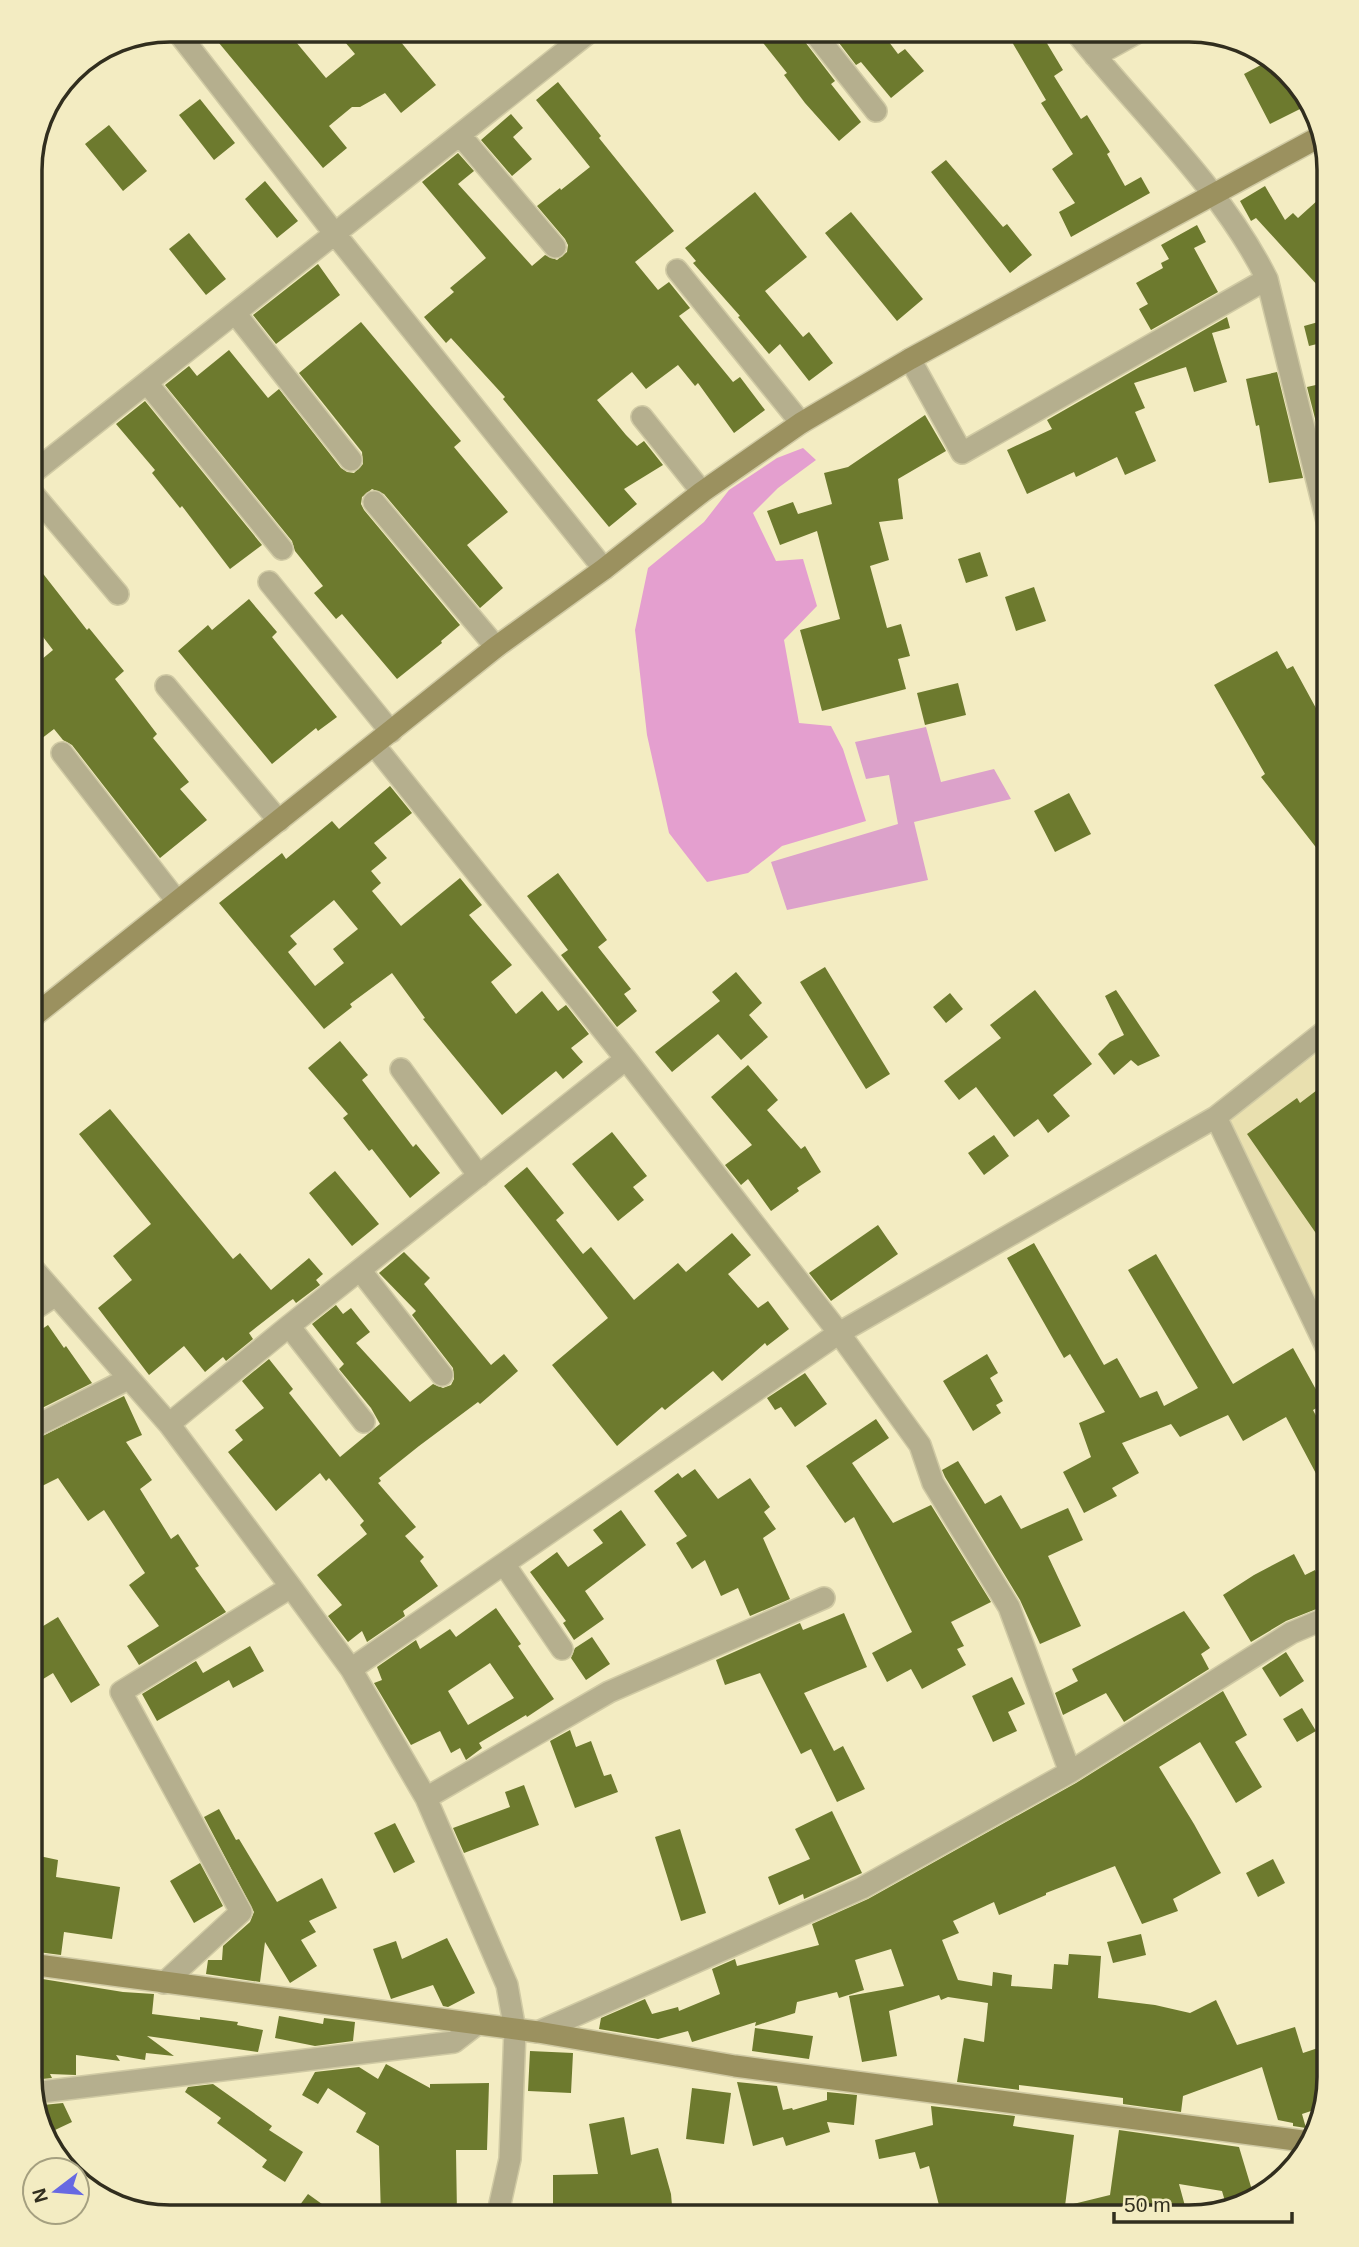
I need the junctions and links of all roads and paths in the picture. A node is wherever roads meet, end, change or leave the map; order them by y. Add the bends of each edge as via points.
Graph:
1 (185, 42) edge
2 (577, 42) edge
3 (821, 42) edge
4 (1084, 42) edge
5 (1120, 42) edge
6 (1095, 56) junction
7 (876, 111) dead end
8 (460, 135) junction
9 (1313, 140) edge
10 (1214, 194) junction
11 (335, 234) junction
12 (555, 247) dead end
13 (677, 270) dead end
14 (1267, 279) junction
15 (235, 313) junction
16 (910, 359) junction
17 (147, 383) junction
18 (642, 417) dead end
19 (801, 423) junction
20 (351, 460) dead end
21 (42, 466) edge
22 (1317, 479) edge
23 (702, 492) junction
24 (374, 502) dead end
25 (42, 503) edge
26 (282, 549) dead end
27 (604, 569) junction
28 (269, 582) dead end
29 (118, 594) dead end
30 (496, 647) junction
31 (166, 686) dead end
32 (383, 739) junction
33 (62, 753) dead end
34 (279, 821) junction
35 (176, 900) junction
36 (42, 1009) edge
37 (1317, 1037) edge
38 (626, 1059) junction
39 (401, 1069) dead end
40 (1216, 1117) junction
41 (479, 1176) junction
42 (360, 1270) junction
43 (42, 1279) edge
44 (56, 1295) junction
45 (42, 1304) edge
46 (289, 1326) junction
47 (1317, 1328) edge
48 (839, 1332) junction
49 (442, 1375) dead end
50 (128, 1379) junction
51 (364, 1422) dead end
52 (42, 1423) edge
53 (169, 1424) junction
54 (504, 1564) junction
55 (291, 1587) junction
56 (824, 1598) dead end
57 (1317, 1622) edge
58 (562, 1649) dead end
59 (351, 1669) junction
60 (1070, 1772) junction
61 (426, 1798) junction
62 (42, 1966) edge
63 (164, 1983) junction
64 (476, 2025) junction
65 (515, 2031) junction
66 (538, 2032) junction
67 (43, 2091) edge
68 (1300, 2141) edge
69 (500, 2205) edge

1 - 11 street
2 - 8 street
3 - 7 street
4 - 6 street
5 - 6 street
6 - 10 street
8 - 11 street
8 - 12 street
9 - 10 street
10 - 14 street via 1249,243
10 - 16 street
11 - 15 street
11 - 27 street
13 - 19 street
14 - 16 street via 962,453
14 - 22 street
15 - 17 street
15 - 20 street
16 - 19 street
17 - 21 street
17 - 26 street
18 - 23 street
19 - 23 street
23 - 27 street
24 - 30 street
25 - 29 street
27 - 30 street
28 - 32 street
30 - 32 street
31 - 34 street
32 - 34 street
32 - 38 street
33 - 35 street
34 - 35 street
35 - 36 street
37 - 40 street
38 - 41 street
38 - 48 street
39 - 41 street
40 - 47 street
40 - 48 street
41 - 42 street
42 - 46 street
42 - 49 street
43 - 44 street
44 - 45 street
44 - 50 street
46 - 51 street
46 - 53 street
48 - 54 street
48 - 60 street via 920,1445 933,1483 1009,1607
50 - 52 street
50 - 53 street
53 - 55 street
54 - 58 street
54 - 59 street
55 - 59 street
55 - 63 street via 121,1692 241,1912
56 - 61 street via 609,1692
57 - 60 street via 1291,1633
59 - 61 street
60 - 66 street via 862,1888
61 - 65 street via 507,1985
62 - 63 street
63 - 64 street
64 - 65 street
64 - 67 street via 454,2042
65 - 66 street
65 - 69 street via 510,2159
66 - 68 street via 735,2066

